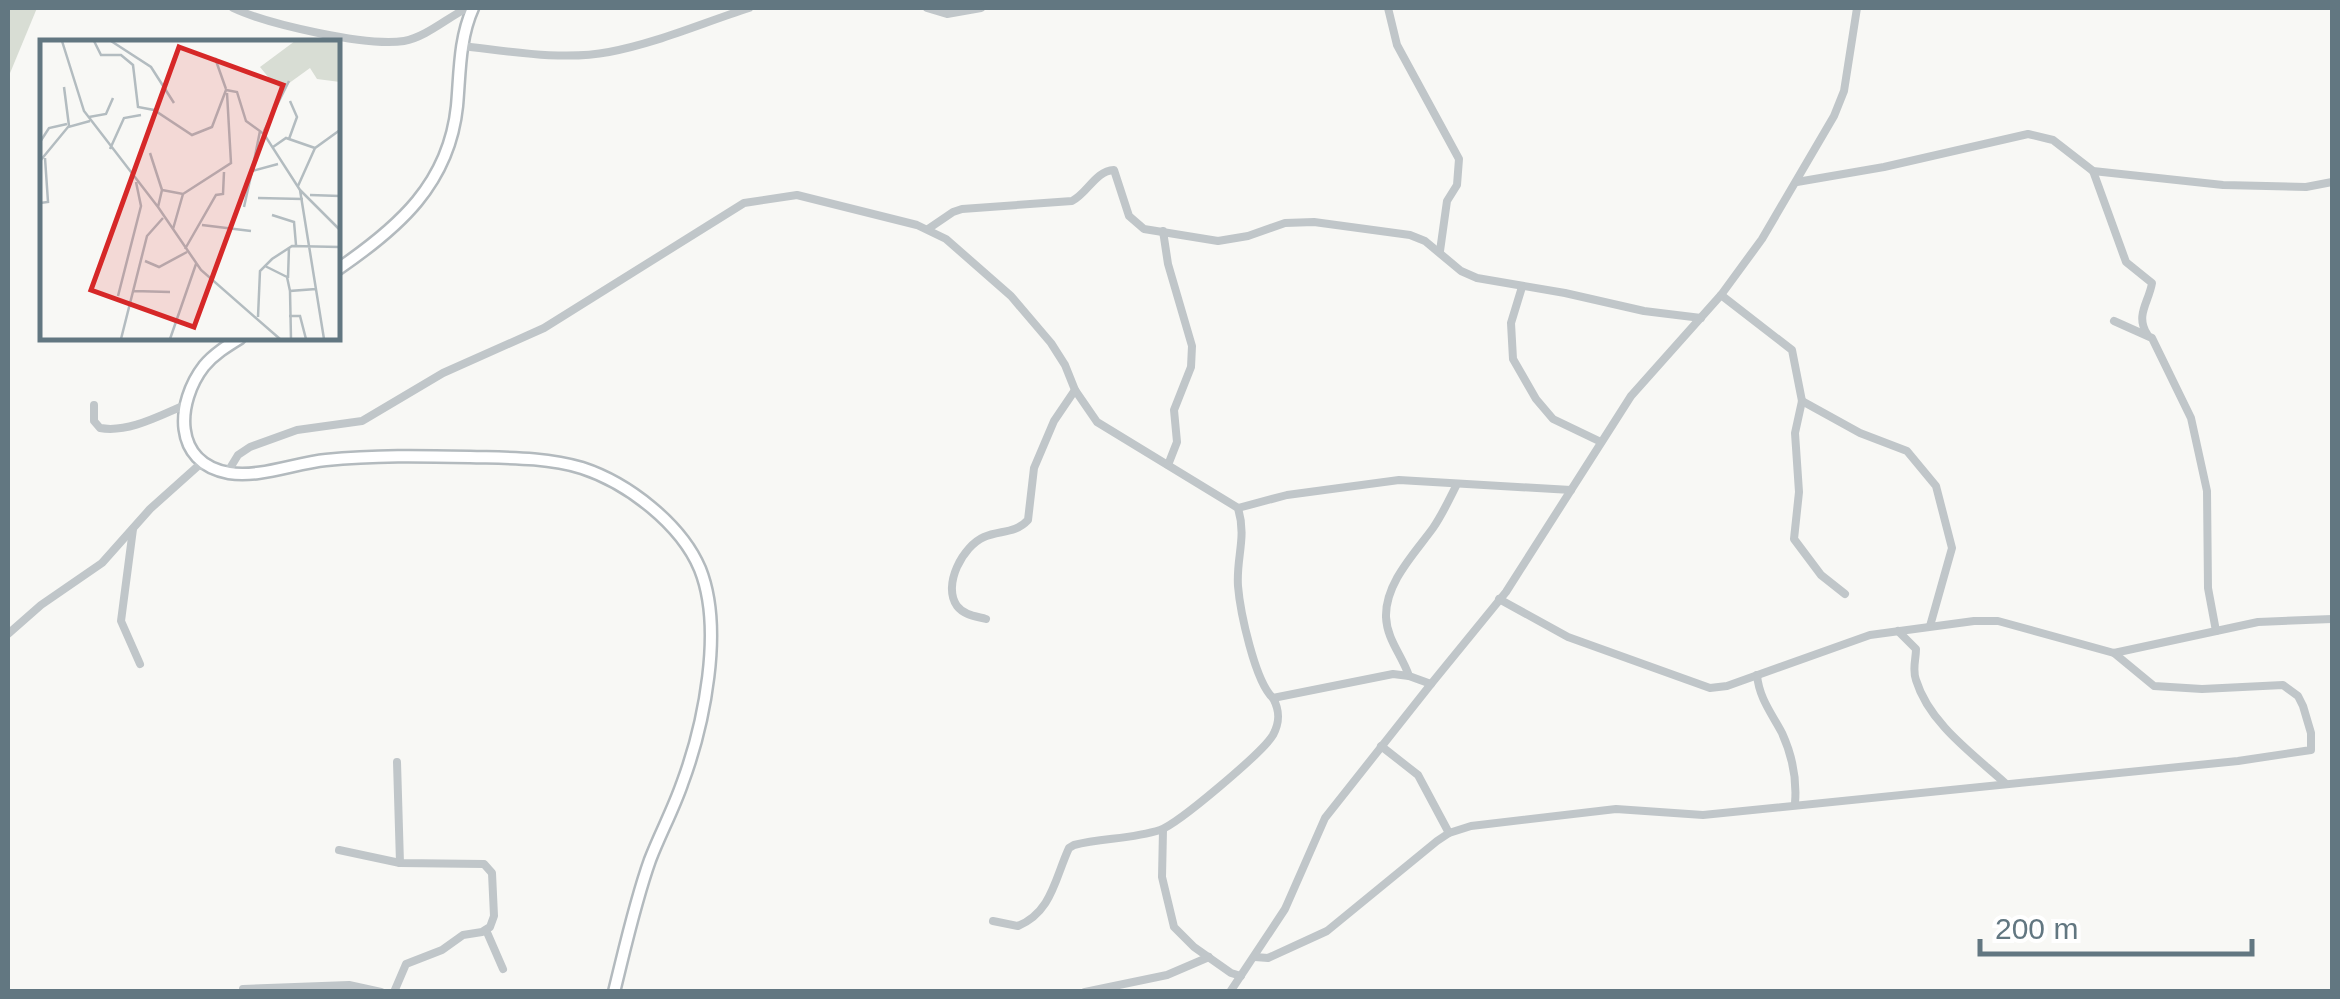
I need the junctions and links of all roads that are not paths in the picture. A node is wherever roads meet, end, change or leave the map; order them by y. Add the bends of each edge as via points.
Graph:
1 (233, 8) edge
2 (470, 8) edge
3 (749, 8) edge
4 (928, 8) edge
5 (981, 8) edge
6 (1388, 8) edge
7 (1858, 8) edge
8 (462, 46) junction
9 (2094, 171) junction
10 (1797, 182) junction
11 (2332, 182) edge
12 (928, 229) junction
13 (1163, 231) junction
14 (1440, 251) junction
15 (340, 268) edge
16 (1522, 288) junction
17 (1720, 296) junction
18 (1701, 318) junction
19 (2114, 321) dead end
20 (2147, 334) junction
21 (237, 340) edge
22 (1075, 390) junction
23 (1802, 401) junction
24 (94, 404) dead end
25 (184, 405) junction
26 (1601, 442) junction
27 (209, 465) junction
28 (1168, 465) junction
29 (227, 473) junction
30 (1456, 486) junction
31 (1571, 490) junction
32 (1238, 508) junction
33 (133, 528) junction
34 (1845, 594) dead end
35 (1500, 599) junction
36 (2332, 619) edge
37 (986, 620) dead end
38 (1930, 626) junction
39 (1897, 630) junction
40 (2216, 631) junction
41 (8, 634) edge
42 (2114, 653) junction
43 (140, 664) dead end
44 (1757, 675) junction
45 (1409, 676) junction
46 (1432, 684) junction
47 (1273, 698) junction
48 (1381, 746) junction
49 (397, 762) dead end
50 (2005, 783) junction
51 (1796, 804) junction
52 (1163, 830) junction
53 (1449, 832) junction
54 (339, 850) dead end
55 (400, 864) junction
56 (993, 921) dead end
57 (486, 930) junction
58 (1210, 956) junction
59 (1256, 956) junction
60 (504, 969) dead end
61 (1241, 976) junction
62 (244, 989) dead end
63 (381, 992) edge
64 (394, 992) edge
65 (614, 992) edge
66 (1086, 992) edge
67 (1230, 992) edge

1 - 2 street via 288,27 396,41
2 - 8 main road
3 - 8 street via 605,54
4 - 5 street via 946,14
6 - 14 street via 1398,46 1460,160
7 - 10 street via 1844,90
8 - 15 main road via 451,142 440,166 402,220
9 - 10 street via 2053,140 2028,134
9 - 11 street via 2223,185
9 - 20 street via 2126,262 2152,283 2142,311
10 - 17 street
12 - 13 street via 962,209 1072,202 1114,170 1137,226
12 - 22 street via 1011,296 1059,353
12 - 29 street via 797,195 744,204 544,328 443,373 362,421 297,430 250,447
13 - 14 street via 1218,241 1314,222 1410,235
13 - 28 street via 1192,346
14 - 16 street via 1461,271
16 - 18 street
16 - 26 street via 1511,323 1514,360 1553,418
17 - 18 street
17 - 23 street via 1792,350
18 - 26 street via 1645,378
19 - 20 street
20 - 40 street via 2181,397 2208,491 2208,588
21 - 25 main road via 202,368
22 - 28 street via 1097,422
22 - 37 street via 1034,468 1028,520 976,542 952,578 959,609
23 - 34 street via 1795,432 1794,539
23 - 38 street via 1906,451 1936,486 1952,548
24 - 25 street via 94,421 108,430
25 - 27 main road via 182,428
26 - 31 street
27 - 29 main road
27 - 33 street via 198,466
28 - 32 street
29 - 65 main road via 376,456 546,461 608,480 675,530 701,571 710,614 707,681 698,736 650,862
30 - 31 street
30 - 32 street via 1399,480
30 - 45 street via 1388,604 1390,639
31 - 35 street
32 - 47 street via 1244,537 1240,599 1262,686
33 - 41 street via 102,564
33 - 43 street via 121,620
35 - 44 street via 1568,637 1695,684 1727,686
35 - 46 street
36 - 40 street
38 - 39 street
38 - 42 street via 1998,620
39 - 44 street
39 - 50 street via 1916,649 1916,683 1941,724
40 - 42 street
42 - 50 street via 2154,686 2282,685 2298,696 2312,750
44 - 51 street via 1791,759
45 - 46 street
45 - 47 street via 1382,675
46 - 48 street
47 - 52 street via 1279,720 1263,748
48 - 53 street via 1418,775
48 - 59 street via 1325,818 1292,896
49 - 55 street
50 - 51 street
51 - 53 street via 1703,815 1597,811
52 - 56 street via 1074,845 1042,909 1018,926
52 - 58 street via 1168,916 1178,934
53 - 59 street via 1327,931 1268,958
54 - 55 street
55 - 57 street via 488,865 494,916
57 - 60 street
57 - 64 street via 406,964
58 - 61 street
58 - 66 street via 1167,974
59 - 61 street
61 - 67 street
62 - 63 street via 349,986

